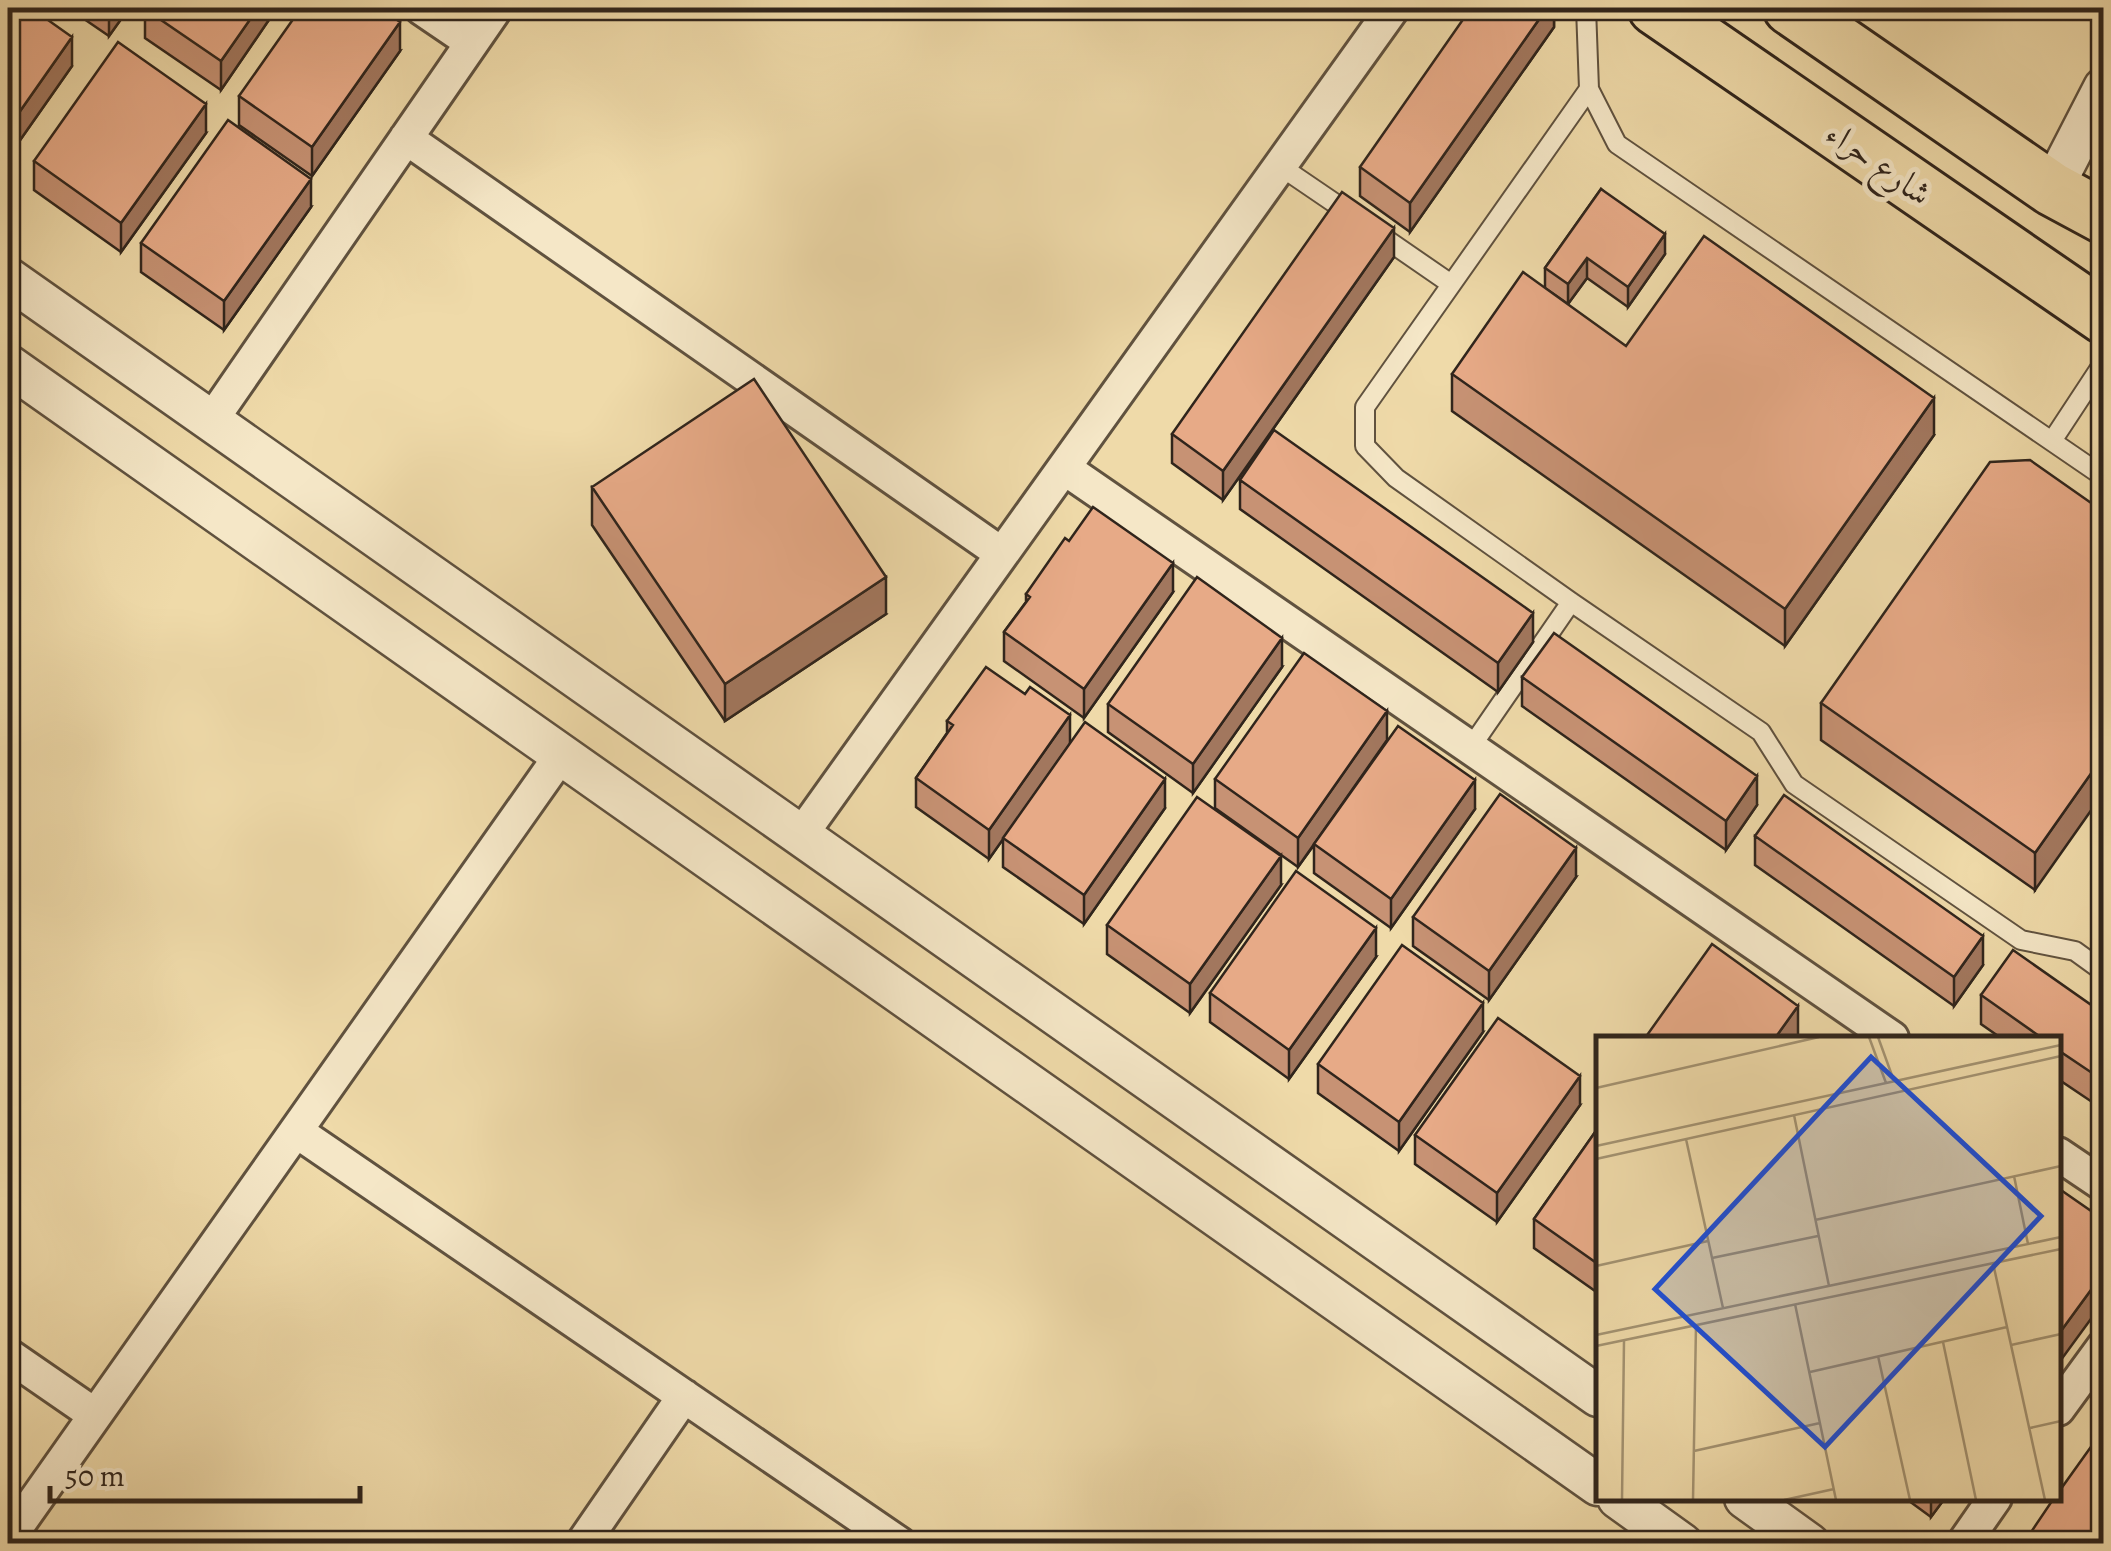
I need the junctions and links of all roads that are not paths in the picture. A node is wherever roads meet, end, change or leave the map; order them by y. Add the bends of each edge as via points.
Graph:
1 (420, 8) edge
2 (496, 8) edge
3 (1394, 8) edge
4 (1586, 8) edge
5 (1655, 8) edge
6 (1790, 8) edge
7 (472, 42) junction
8 (1589, 88) junction
9 (2102, 97) edge
10 (406, 138) junction
11 (1280, 166) junction
12 (2052, 189) junction
13 (2102, 214) edge
14 (8, 278) edge
15 (1451, 284) junction
16 (2104, 317) edge
17 (2104, 362) edge
18 (8, 365) edge
19 (211, 421) junction
20 (2052, 441) junction
21 (1064, 468) junction
22 (2104, 477) edge
23 (1002, 554) junction
24 (1572, 602) junction
25 (1471, 747) junction
26 (560, 755) junction
27 (801, 835) junction
28 (2104, 972) edge
29 (1889, 1036) edge
30 (296, 1131) junction
31 (2061, 1156) edge
32 (2104, 1185) edge
33 (2104, 1346) edge
34 (8, 1354) edge
35 (1596, 1395) edge
36 (684, 1396) junction
37 (2061, 1405) edge
38 (95, 1415) junction
39 (1596, 1484) edge
40 (1622, 1501) edge
41 (1748, 1501) edge
42 (1993, 1501) edge
43 (8, 1539) edge
44 (1667, 1539) edge
45 (582, 1544) edge
46 (900, 1544) edge
47 (1808, 1544) edge
48 (1963, 1544) edge

1 - 7 street
2 - 7 street
3 - 11 street
4 - 8 lane
5 - 16 main road, شارع حراء
6 - 12 main road
7 - 10 street
8 - 15 lane
8 - 20 lane via 1618,144
9 - 12 street
10 - 19 street
10 - 23 street
11 - 15 lane
11 - 21 street
12 - 13 main road
14 - 19 street
15 - 24 lane via 1365,407 1365,446 1396,478
17 - 20 lane
18 - 26 street
19 - 27 street
20 - 22 lane
21 - 23 street
21 - 25 street
23 - 27 street
24 - 25 lane
24 - 28 lane via 1761,732 1794,784 2021,940 2074,951
25 - 29 street
26 - 30 street
26 - 39 street
27 - 35 street
30 - 36 street
30 - 38 street
31 - 32 street
33 - 37 street
34 - 38 street
36 - 45 street
36 - 46 street
38 - 43 street
40 - 44 street
41 - 47 street
42 - 48 street

